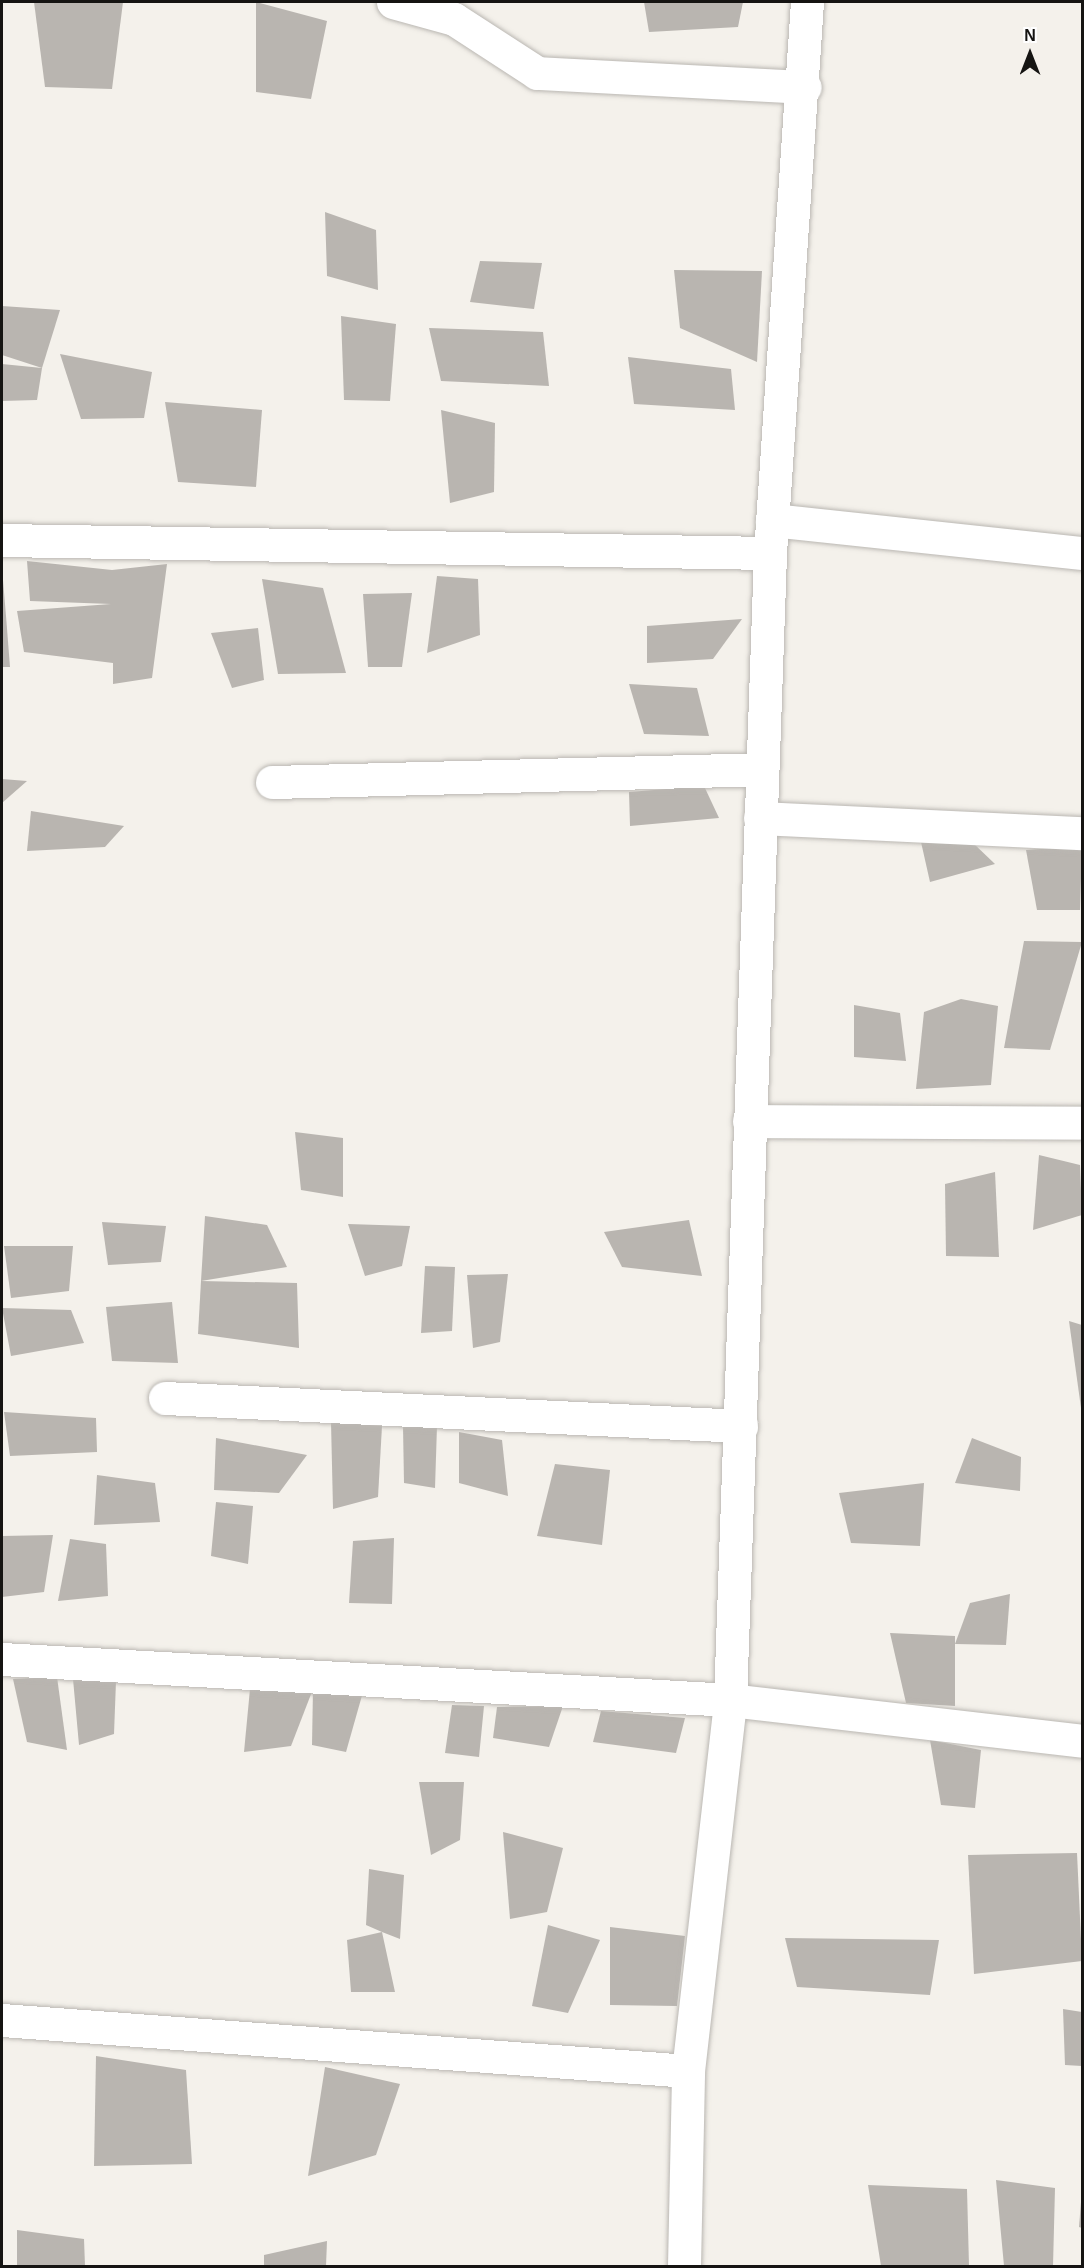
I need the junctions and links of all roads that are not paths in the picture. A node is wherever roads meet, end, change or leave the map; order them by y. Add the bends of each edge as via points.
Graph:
1 (393, 2) edge
2 (807, 2) edge
3 (805, 87) junction
4 (772, 520) junction
5 (2, 540) edge
6 (770, 553) junction
7 (1083, 553) edge
8 (762, 770) junction
9 (272, 782) dead end
10 (760, 818) junction
11 (1083, 833) edge
12 (749, 1121) junction
13 (1083, 1123) edge
14 (165, 1398) dead end
15 (741, 1426) junction
16 (2, 1659) edge
17 (730, 1700) junction
18 (1083, 1741) edge
19 (2, 2020) edge
20 (688, 2071) junction
21 (684, 2266) edge

1 - 3 street via 454,19 537,73
2 - 3 street
3 - 4 street
4 - 6 street
4 - 7 street
5 - 6 street
6 - 8 street
8 - 9 street
8 - 10 street
10 - 11 street
10 - 12 street
12 - 13 street
12 - 15 street
14 - 15 street
15 - 17 street
16 - 17 street
17 - 18 street
17 - 20 street
19 - 20 street
20 - 21 street

